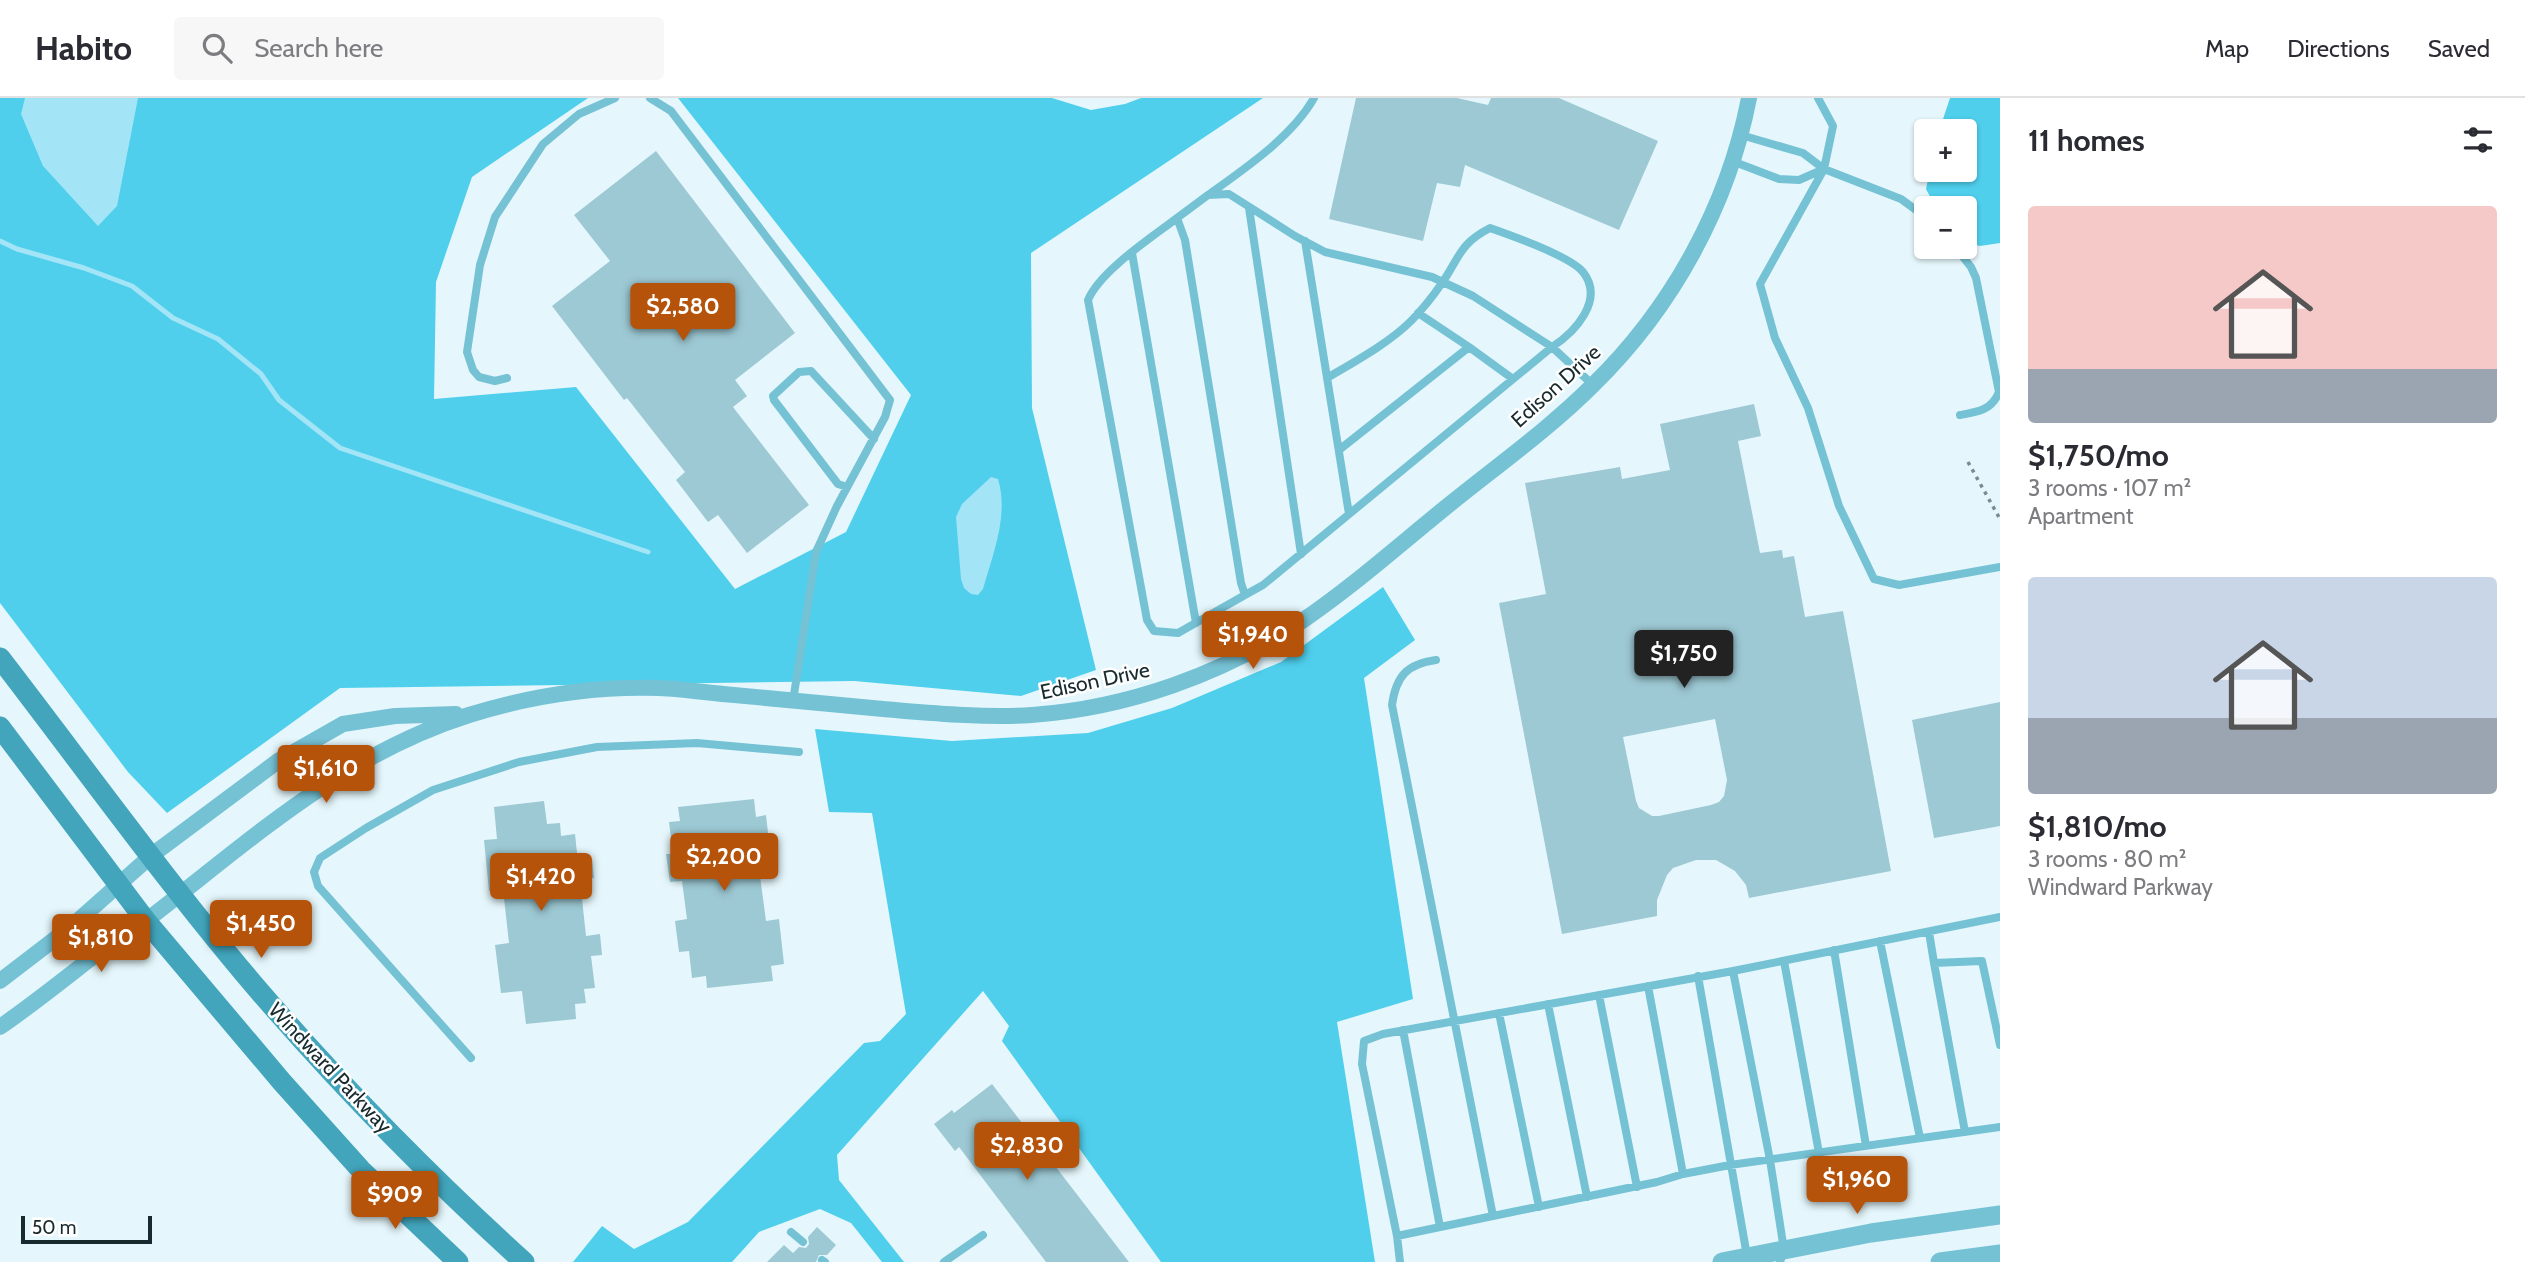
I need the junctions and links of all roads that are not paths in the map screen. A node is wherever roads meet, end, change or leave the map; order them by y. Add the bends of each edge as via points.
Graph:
1 (615, 98) edge
2 (650, 98) edge
3 (1314, 98) edge
4 (1749, 98) edge
5 (1818, 98) edge
6 (1741, 135) junction
7 (1732, 161) junction
8 (1824, 169) junction
9 (1208, 195) junction
10 (1249, 208) junction
11 (1914, 208) edge
12 (1177, 218) junction
13 (1305, 242) junction
14 (1132, 253) junction
15 (1965, 259) edge
16 (1443, 282) junction
17 (1418, 313) junction
18 (1469, 347) junction
19 (1552, 347) junction
20 (507, 378) dead end
21 (1327, 378) junction
22 (1513, 379) junction
23 (1593, 385) junction
24 (1960, 415) dead end
25 (873, 439) junction
26 (1339, 450) junction
27 (847, 487) junction
28 (1349, 514) junction
29 (1301, 554) junction
30 (2000, 567) edge
31 (1245, 595) junction
32 (1196, 623) junction
33 (0, 658) edge
34 (1436, 660) dead end
35 (793, 701) junction
36 (472, 714) junction
37 (0, 727) edge
38 (799, 752) dead end
39 (152, 855) junction
40 (118, 883) junction
41 (180, 892) junction
42 (2000, 917) edge
43 (146, 921) junction
44 (1929, 932) junction
45 (1880, 941) junction
46 (1834, 950) junction
47 (1784, 961) junction
48 (1934, 963) junction
49 (1732, 971) junction
50 (1698, 976) junction
51 (0, 981) edge
52 (1648, 986) junction
53 (1599, 995) junction
54 (1548, 1004) junction
55 (1499, 1013) junction
56 (1455, 1021) junction
57 (0, 1027) edge
58 (1403, 1030) junction
59 (2000, 1045) edge
60 (471, 1058) dead end
61 (2000, 1127) edge
62 (1965, 1132) junction
63 (1920, 1139) junction
64 (1866, 1146) junction
65 (1819, 1153) junction
66 (1770, 1160) junction
67 (1730, 1164) junction
68 (1684, 1174) junction
69 (1637, 1186) junction
70 (1587, 1197) junction
71 (1539, 1207) junction
72 (2000, 1215) edge
73 (1493, 1216) junction
74 (1440, 1227) junction
75 (791, 1232) dead end
76 (983, 1235) dead end
77 (1397, 1236) junction
78 (803, 1242) dead end
79 (2000, 1254) edge
80 (1782, 1256) edge
81 (1749, 1259) edge
82 (457, 1262) edge
83 (524, 1262) edge
84 (944, 1262) edge
85 (1400, 1262) edge
86 (1722, 1262) edge
87 (1940, 1262) edge

1 - 20 lane via 579,114 543,144 495,217 480,265 467,352 479,377
2 - 25 lane via 671,111 890,400
3 - 9 lane via 1261,155
4 - 6 street, Edison Drive
5 - 8 lane via 1833,126
6 - 7 street, Edison Drive
6 - 8 lane via 1803,153
7 - 8 lane via 1779,179 1799,180
7 - 23 street, Edison Drive via 1683,271 1633,342
8 - 11 lane
8 - 30 lane via 1760,284 1775,338 1808,408 1854,541 1874,579 1899,585
9 - 10 lane via 1229,194
9 - 12 lane
10 - 13 lane
10 - 29 lane
12 - 14 lane
12 - 31 lane via 1185,240
13 - 16 lane via 1325,252
13 - 21 lane
14 - 32 lane
14 - 32 lane via 1093,288 1088,300 1147,620 1154,631 1178,633
15 - 24 lane via 1976,278 1998,384 1997,398 1989,407
16 - 17 lane
16 - 19 lane
16 - 19 lane via 1461,249 1490,228 1567,261 1583,271 1591,290 1589,302 1577,327
17 - 18 lane
17 - 21 lane
18 - 22 lane
18 - 26 lane
19 - 22 lane
19 - 23 lane
21 - 26 lane
22 - 28 lane
23 - 35 street, Edison Drive via 1331,600 1251,651 1198,676 1088,708 1030,715 954,715
25 - 27 lane
25 - 27 lane via 811,371 799,372 773,396 838,484
26 - 28 lane
27 - 35 lane via 816,552
28 - 29 lane
29 - 31 lane
31 - 32 lane
33 - 39 main road, Windward Parkway
34 - 56 lane via 1407,670 1394,686 1392,705
35 - 36 street, Edison Drive via 659,688 589,691
36 - 39 street, Edison Drive via 396,716 344,724 278,761
36 - 41 street, Edison Drive via 362,761 303,798
37 - 40 main road, Windward Parkway
38 - 60 lane via 697,743 597,747 519,762 433,790 320,858 314,872 318,886
39 - 40 street, Edison Drive
39 - 41 main road, Windward Parkway
40 - 43 main road, Windward Parkway
40 - 51 street, Edison Drive via 73,925
41 - 43 street, Edison Drive
41 - 83 main road, Windward Parkway via 326,1066
42 - 44 lane
43 - 57 street, Edison Drive
43 - 82 main road, Windward Parkway via 361,1170
44 - 45 lane
44 - 48 lane
45 - 46 lane
45 - 63 lane
46 - 47 lane
46 - 64 lane
47 - 49 lane
47 - 65 lane
48 - 59 lane via 1982,961
48 - 62 lane
49 - 50 lane
49 - 66 lane
50 - 52 lane
50 - 67 lane
52 - 53 lane
52 - 68 lane
53 - 54 lane
53 - 69 lane
54 - 55 lane
54 - 70 lane
55 - 56 lane
55 - 71 lane
56 - 58 lane
56 - 73 lane
58 - 74 lane
58 - 77 lane via 1364,1041 1362,1064
61 - 62 lane
62 - 63 lane
63 - 64 lane
64 - 65 lane
65 - 66 lane
66 - 67 lane
66 - 80 lane
67 - 68 lane
67 - 81 lane
68 - 69 lane
69 - 70 lane
70 - 71 lane
71 - 73 lane
72 - 80 street via 1871,1233
73 - 74 lane
74 - 77 lane
75 - 78 lane
76 - 84 lane
77 - 85 lane
79 - 87 street
80 - 81 street
81 - 86 street

